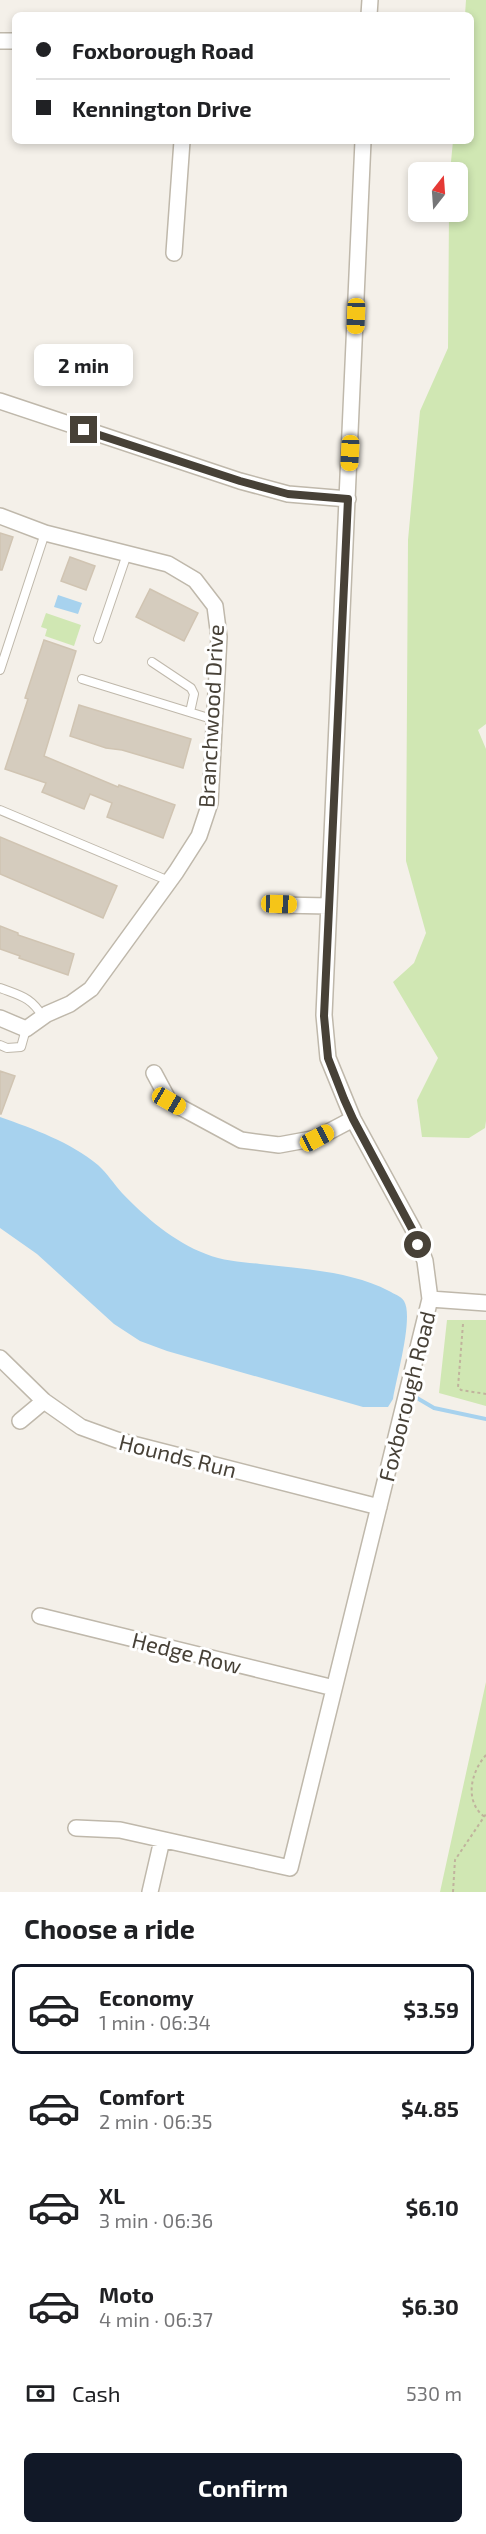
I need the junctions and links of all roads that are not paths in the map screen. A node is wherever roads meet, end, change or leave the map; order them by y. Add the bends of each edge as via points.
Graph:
1 (182, 144) edge
2 (363, 144) edge
3 (174, 253) dead end
4 (0, 401) edge
5 (348, 499) junction
6 (0, 516) edge
7 (45, 533) junction
8 (127, 554) junction
9 (98, 639) dead end
10 (152, 662) dead end
11 (0, 670) edge
12 (82, 679) dead end
13 (190, 712) junction
14 (214, 720) junction
15 (0, 810) edge
16 (170, 880) junction
17 (279, 904) dead end
18 (329, 906) junction
19 (0, 988) edge
20 (43, 1017) junction
21 (0, 1018) edge
22 (26, 1029) junction
23 (0, 1045) edge
24 (154, 1073) dead end
25 (353, 1119) junction
26 (430, 1299) junction
27 (486, 1303) edge
28 (0, 1358) edge
29 (44, 1401) junction
30 (20, 1421) dead end
31 (379, 1507) junction
32 (40, 1616) dead end
33 (334, 1688) junction
34 (76, 1828) dead end
35 (162, 1840) junction
36 (150, 1892) edge

1 - 3 street
2 - 5 street, Foxborough Road
4 - 5 street via 240,481 288,494
5 - 18 street, Foxborough Road
6 - 7 street, Branchwood Drive
7 - 8 street, Branchwood Drive
7 - 11 lane
8 - 9 lane
8 - 14 street, Branchwood Drive via 168,564 195,580 215,606 219,637
10 - 13 lane via 191,688 194,694
12 - 13 lane
13 - 14 lane
14 - 16 street, Branchwood Drive via 210,803 198,836
15 - 16 lane
16 - 20 street, Branchwood Drive via 91,989
17 - 18 street
18 - 25 street, Foxborough Road via 324,1016 328,1058
19 - 20 lane via 35,1003
20 - 22 street, Branchwood Drive
21 - 22 street
22 - 23 lane via 21,1047
24 - 25 street via 169,1101 241,1140 279,1145 317,1138
25 - 26 street, Foxborough Road via 412,1229 424,1261
26 - 27 street
26 - 31 street, Foxborough Road
28 - 29 street, Hounds Run
29 - 30 street
29 - 31 street, Hounds Run via 81,1427 117,1440
31 - 33 street, Foxborough Road
32 - 33 street, Hedge Row
33 - 35 street, Foxborough Road via 290,1868
34 - 35 street via 120,1830
35 - 36 street

